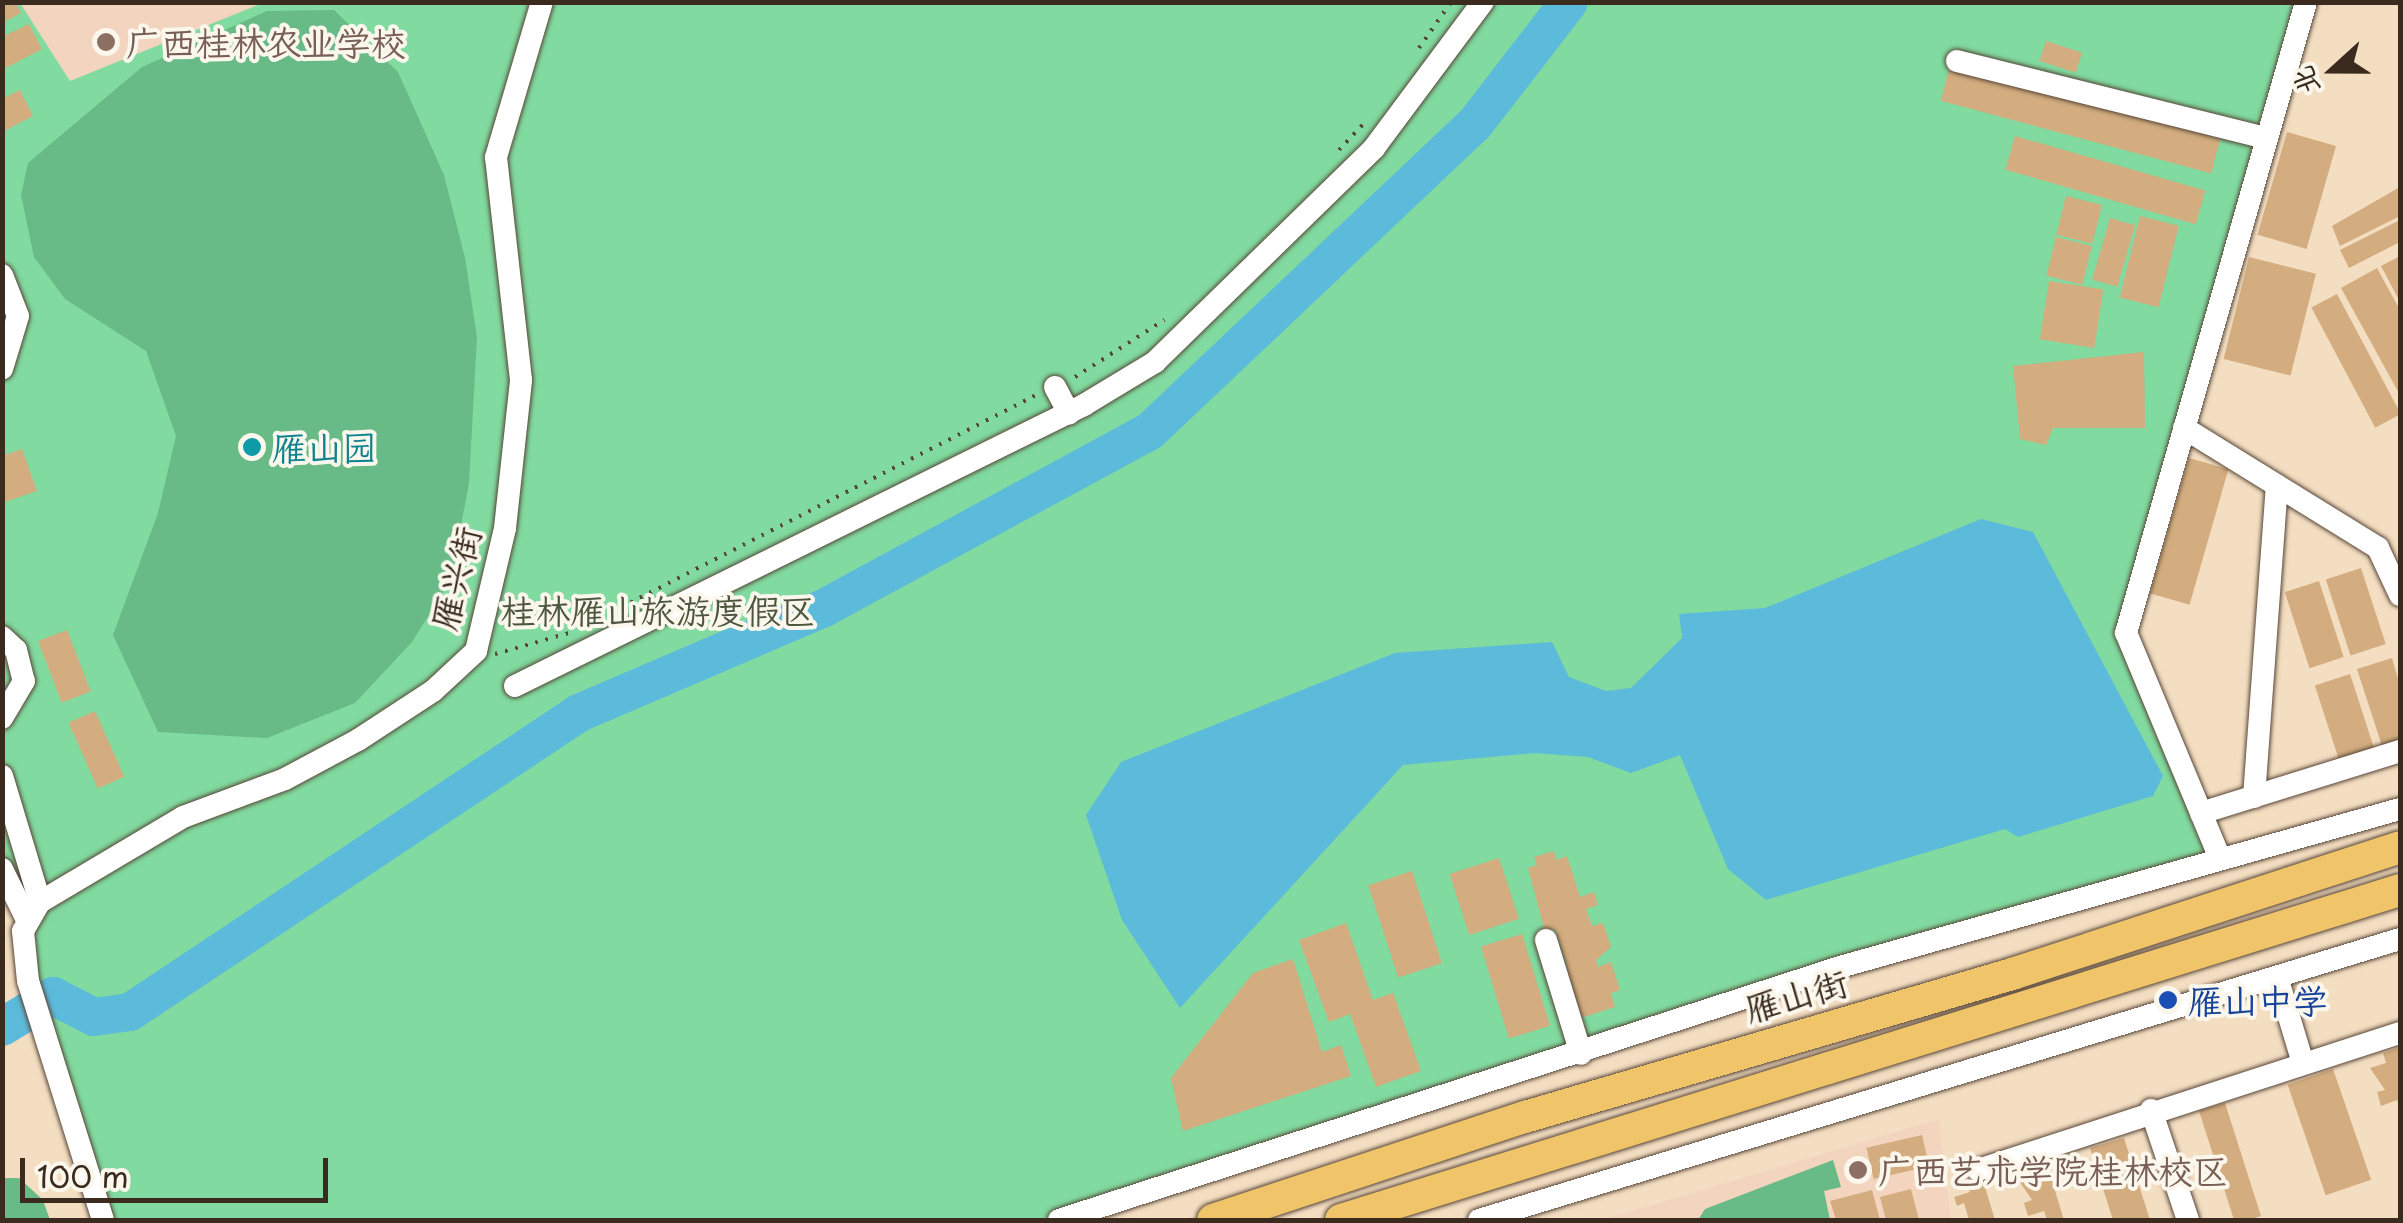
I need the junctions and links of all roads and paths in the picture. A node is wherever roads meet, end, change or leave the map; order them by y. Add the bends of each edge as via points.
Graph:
1 (542, 2) edge
2 (1451, 2) edge
3 (1483, 2) edge
4 (2306, 2) edge
5 (1418, 50) dead end
6 (1957, 61) dead end
7 (1372, 115) dead end
8 (2266, 138) junction
9 (1333, 156) dead end
10 (2, 275) edge
11 (1165, 320) dead end
12 (2, 370) edge
13 (1055, 387) junction
14 (1070, 413) junction
15 (2184, 428) junction
16 (2277, 486) junction
17 (2400, 594) edge
18 (610, 613) dead end
19 (575, 631) dead end
20 (2, 637) edge
21 (484, 656) dead end
22 (515, 686) dead end
23 (2, 718) edge
24 (2400, 751) edge
25 (2, 776) edge
26 (2254, 796) junction
27 (2400, 809) edge
28 (2201, 813) junction
29 (2400, 847) edge
30 (2219, 856) junction
31 (2, 869) edge
32 (2400, 890) edge
33 (34, 911) junction
34 (2400, 939) edge
35 (1546, 940) dead end
36 (2277, 977) junction
37 (2400, 1032) edge
38 (1581, 1054) junction
39 (2302, 1060) junction
40 (2151, 1110) junction
41 (1978, 1170) dead end
42 (103, 1220) edge
43 (1060, 1220) edge
44 (1214, 1220) edge
45 (1341, 1220) edge
46 (1478, 1220) edge
47 (2188, 1220) edge

1 - 33 street, 雁兴街 via 496,157 521,380 505,528 476,650 433,691 358,740 285,778 183,817
2 - 5 path
3 - 14 street via 1374,148 1332,190 1154,362
4 - 8 street
6 - 8 street
7 - 9 path
8 - 15 street
10 - 12 street via 18,316
11 - 13 path
13 - 14 street
13 - 18 path
14 - 22 street
15 - 16 street
15 - 28 street via 2126,633
16 - 17 street via 2378,548
16 - 26 street
19 - 21 path
20 - 23 street via 16,650 24,681
24 - 26 street
25 - 33 street
26 - 28 street
27 - 30 street
28 - 30 street
29 - 44 highway, 雁山街 via 2012,974 1525,1116
30 - 38 street via 1840,968
31 - 33 street
32 - 45 highway
33 - 42 street via 20,947
34 - 36 street
35 - 38 street
36 - 39 street
36 - 46 street
37 - 39 street
38 - 43 street
39 - 40 street
40 - 41 street
40 - 47 street

